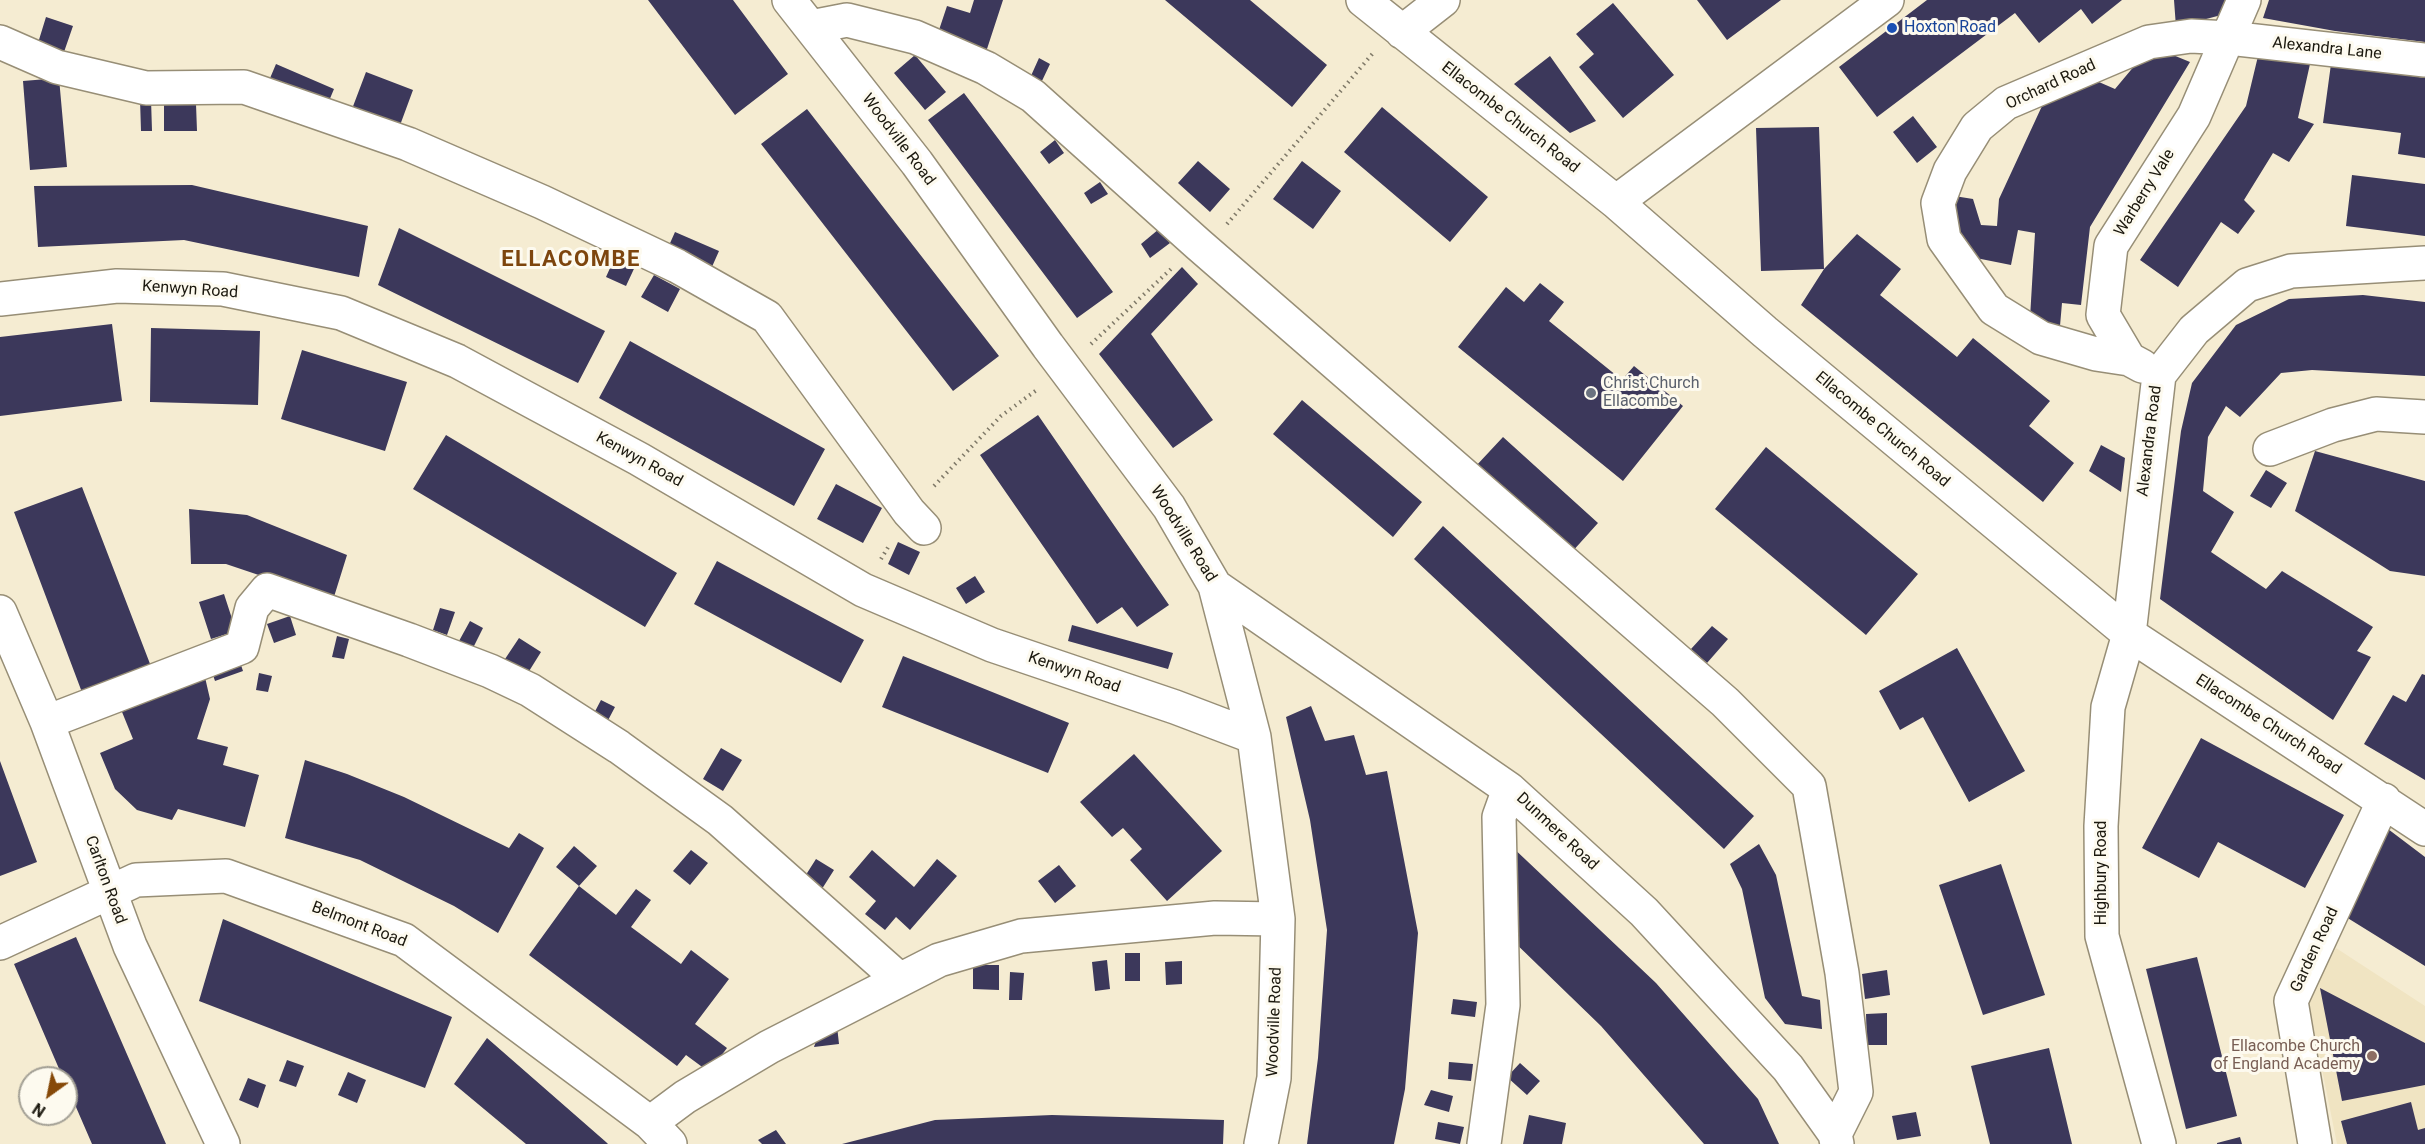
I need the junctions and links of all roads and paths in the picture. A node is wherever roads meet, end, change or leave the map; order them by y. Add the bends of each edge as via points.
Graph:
1 (789, 0) edge
2 (1363, 0) edge
3 (1443, 0) edge
4 (1887, 0) edge
5 (2244, 0) edge
6 (811, 27) junction
7 (1398, 30) junction
8 (2229, 38) junction
9 (0, 42) edge
10 (2425, 60) edge
11 (1616, 202) junction
12 (1202, 247) junction
13 (2425, 263) edge
14 (0, 299) edge
15 (2129, 359) junction
16 (1065, 369) junction
17 (2158, 375) junction
18 (2425, 417) edge
19 (2270, 449) dead end
20 (916, 520) junction
21 (1215, 586) junction
22 (863, 590) junction
23 (0, 612) edge
24 (2129, 634) junction
25 (47, 722) junction
26 (1254, 737) junction
27 (1509, 789) junction
28 (2384, 800) junction
29 (2425, 829) edge
30 (110, 892) junction
31 (1278, 919) junction
32 (0, 943) edge
33 (900, 980) junction
34 (660, 1133) edge
35 (1836, 1139) edge
36 (223, 1144) edge
37 (1261, 1144) edge
38 (1484, 1144) edge
39 (2159, 1144) edge
40 (2315, 1144) edge

1 - 6 street, Woodville Road
2 - 7 street, Ellacombe Church Road
3 - 7 street
4 - 11 street
5 - 8 street, Warberry Vale
6 - 12 street via 847,20 915,37 986,68 1033,96
6 - 16 street, Woodville Road via 917,163
7 - 11 street, Ellacombe Church Road
7 - 12 path
8 - 10 street, Alexandra Lane
8 - 15 street, Warberry Vale via 2194,116 2111,246 2103,315
8 - 15 street, Orchard Road via 2191,36 2149,42 2006,103 1977,127 1950,171 1938,203 1944,239 1994,309 2041,338
9 - 20 street via 57,67 146,88 244,87 408,144 678,266 767,317
11 - 24 street, Ellacombe Church Road via 1765,333
12 - 16 path
12 - 35 street via 1725,702 1809,786 1842,973 1856,1092
13 - 17 street, Alexandra Road via 2291,271 2247,285 2194,330
14 - 22 street, Kenwyn Road via 117,286 223,289 341,313 457,361 639,459
15 - 17 street
16 - 20 path via 1001,416
16 - 21 street, Woodville Road via 1169,507
17 - 24 street, Alexandra Road
18 - 19 street via 2376,414
20 - 22 path
21 - 26 street, Woodville Road
21 - 27 street, Dunmere Road
22 - 26 street, Kenwyn Road via 992,645
23 - 25 street, Carlton Road
24 - 28 street, Ellacombe Church Road
24 - 39 street, Highbury Road via 2108,707 2101,826 2102,936
25 - 30 street, Carlton Road
25 - 33 street via 242,647 252,608 267,590 409,640 530,690 619,747 720,820
26 - 31 street, Woodville Road
27 - 35 street, Dunmere Road via 1644,912 1788,1068
27 - 38 street via 1499,818 1503,1005
28 - 29 street, Ellacombe Church Road
28 - 40 street, Garden Road via 2291,1001
30 - 32 street, Belmont Road
30 - 34 street, Belmont Road via 136,880 226,876 404,940
30 - 36 street, Carlton Road via 130,946
31 - 33 street via 1215,918 1021,936 939,960
31 - 37 street, Woodville Road via 1274,1078
33 - 34 street via 769,1047 685,1097

